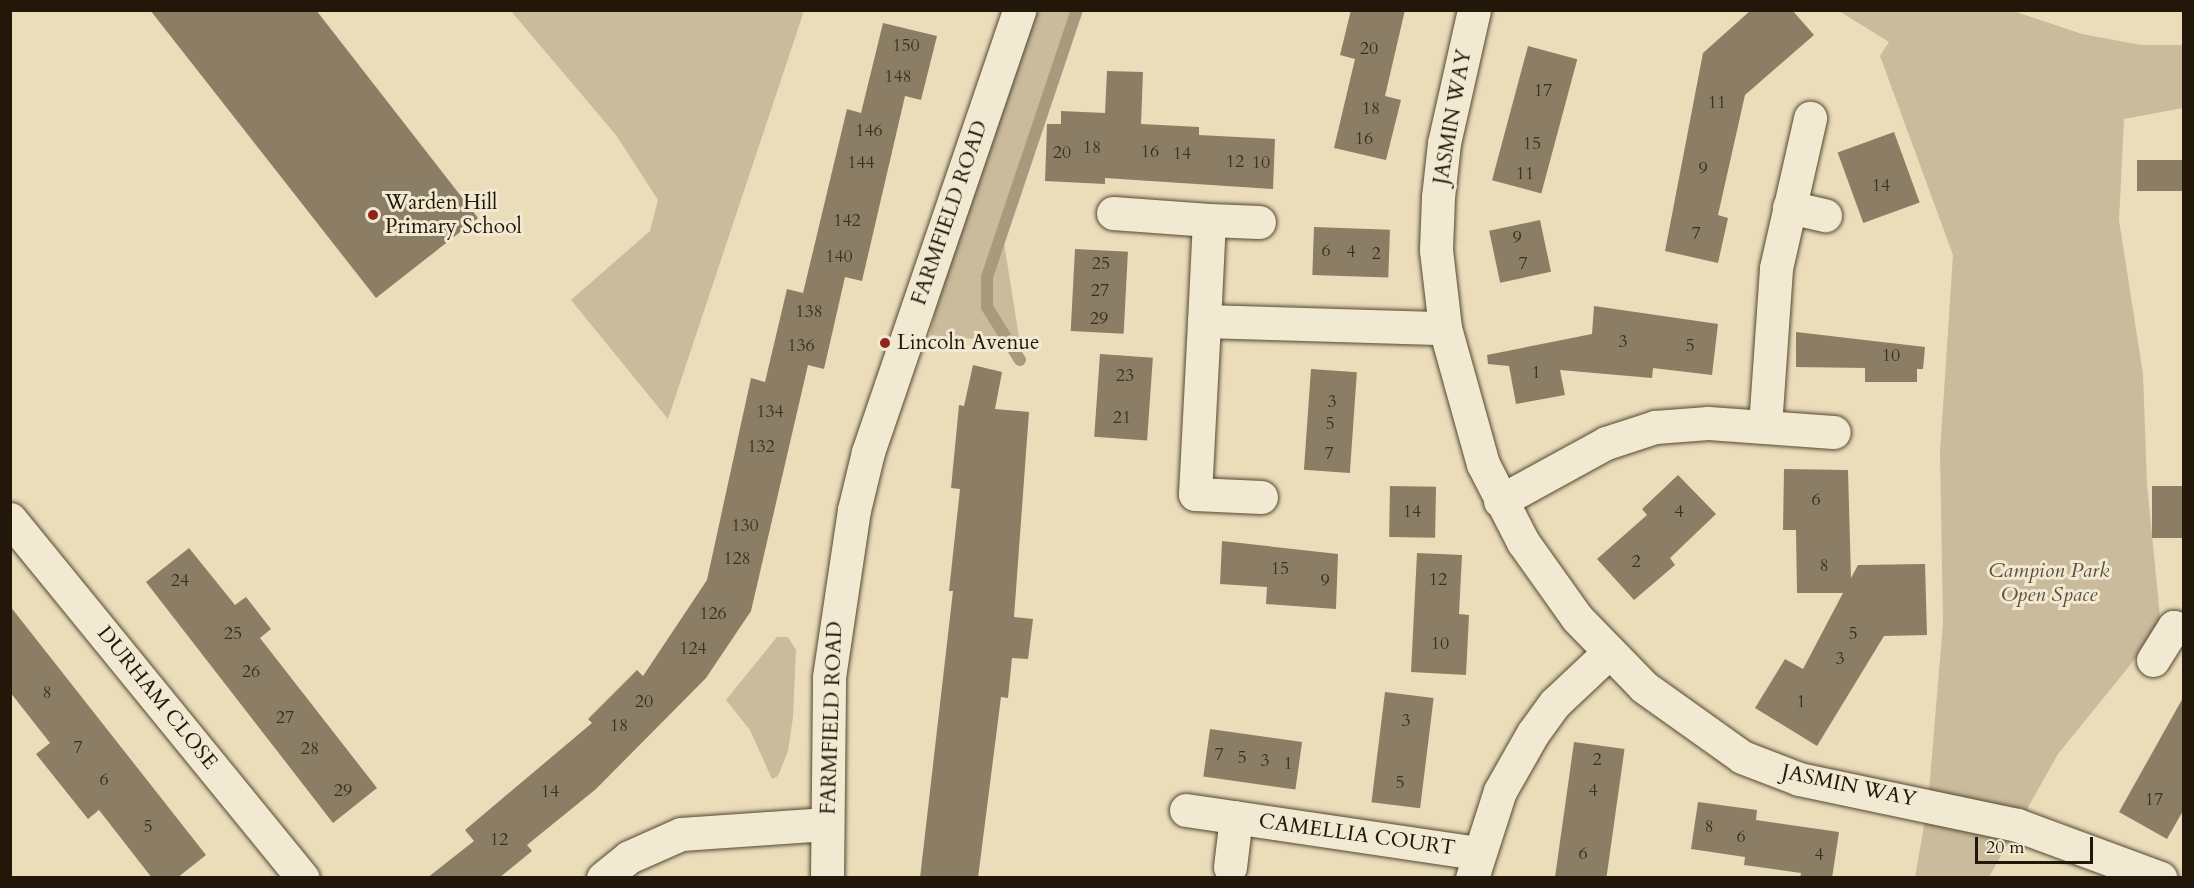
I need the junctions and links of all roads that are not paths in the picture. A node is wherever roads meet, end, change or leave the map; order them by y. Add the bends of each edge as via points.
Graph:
1 (1019, 10) edge
2 (1474, 10) edge
3 (1810, 118) dead end
4 (1790, 207) junction
5 (1113, 213) dead end
6 (1825, 216) dead end
7 (1209, 220) junction
8 (1259, 222) dead end
9 (1204, 321) junction
10 (1444, 328) junction
11 (1765, 426) junction
12 (1834, 432) dead end
13 (1261, 497) dead end
14 (1500, 501) junction
15 (10, 519) edge
16 (2184, 630) edge
17 (1608, 653) junction
18 (2153, 660) dead end
19 (1186, 810) dead end
20 (1236, 817) junction
21 (827, 824) junction
22 (1475, 865) edge
23 (1230, 867) dead end
24 (303, 878) edge
25 (603, 878) edge
26 (827, 878) edge
27 (2160, 878) edge

1 - 21 street, FARMFIELD ROAD via 868,452 854,510 830,677
2 - 10 street, JASMIN WAY via 1444,142 1439,186 1436,250
3 - 4 street
4 - 6 street
4 - 11 street via 1769,318
5 - 7 street
7 - 8 street
7 - 9 street
9 - 10 street
9 - 13 street via 1195,494
10 - 14 street, JASMIN WAY via 1469,427
11 - 12 street
11 - 14 street via 1682,424 1630,434
14 - 17 street, JASMIN WAY via 1548,581
15 - 24 street, DURHAM CLOSE
16 - 18 street via 2174,627
17 - 22 street via 1555,703 1533,733 1500,791
17 - 27 street, JASMIN WAY via 1712,739 1770,769 1976,813 2058,837
19 - 20 street, CAMELLIA COURT
20 - 22 street, CAMELLIA COURT
20 - 23 street, CAMELLIA COURT
21 - 25 street via 681,834 629,857
21 - 26 street, FARMFIELD ROAD

